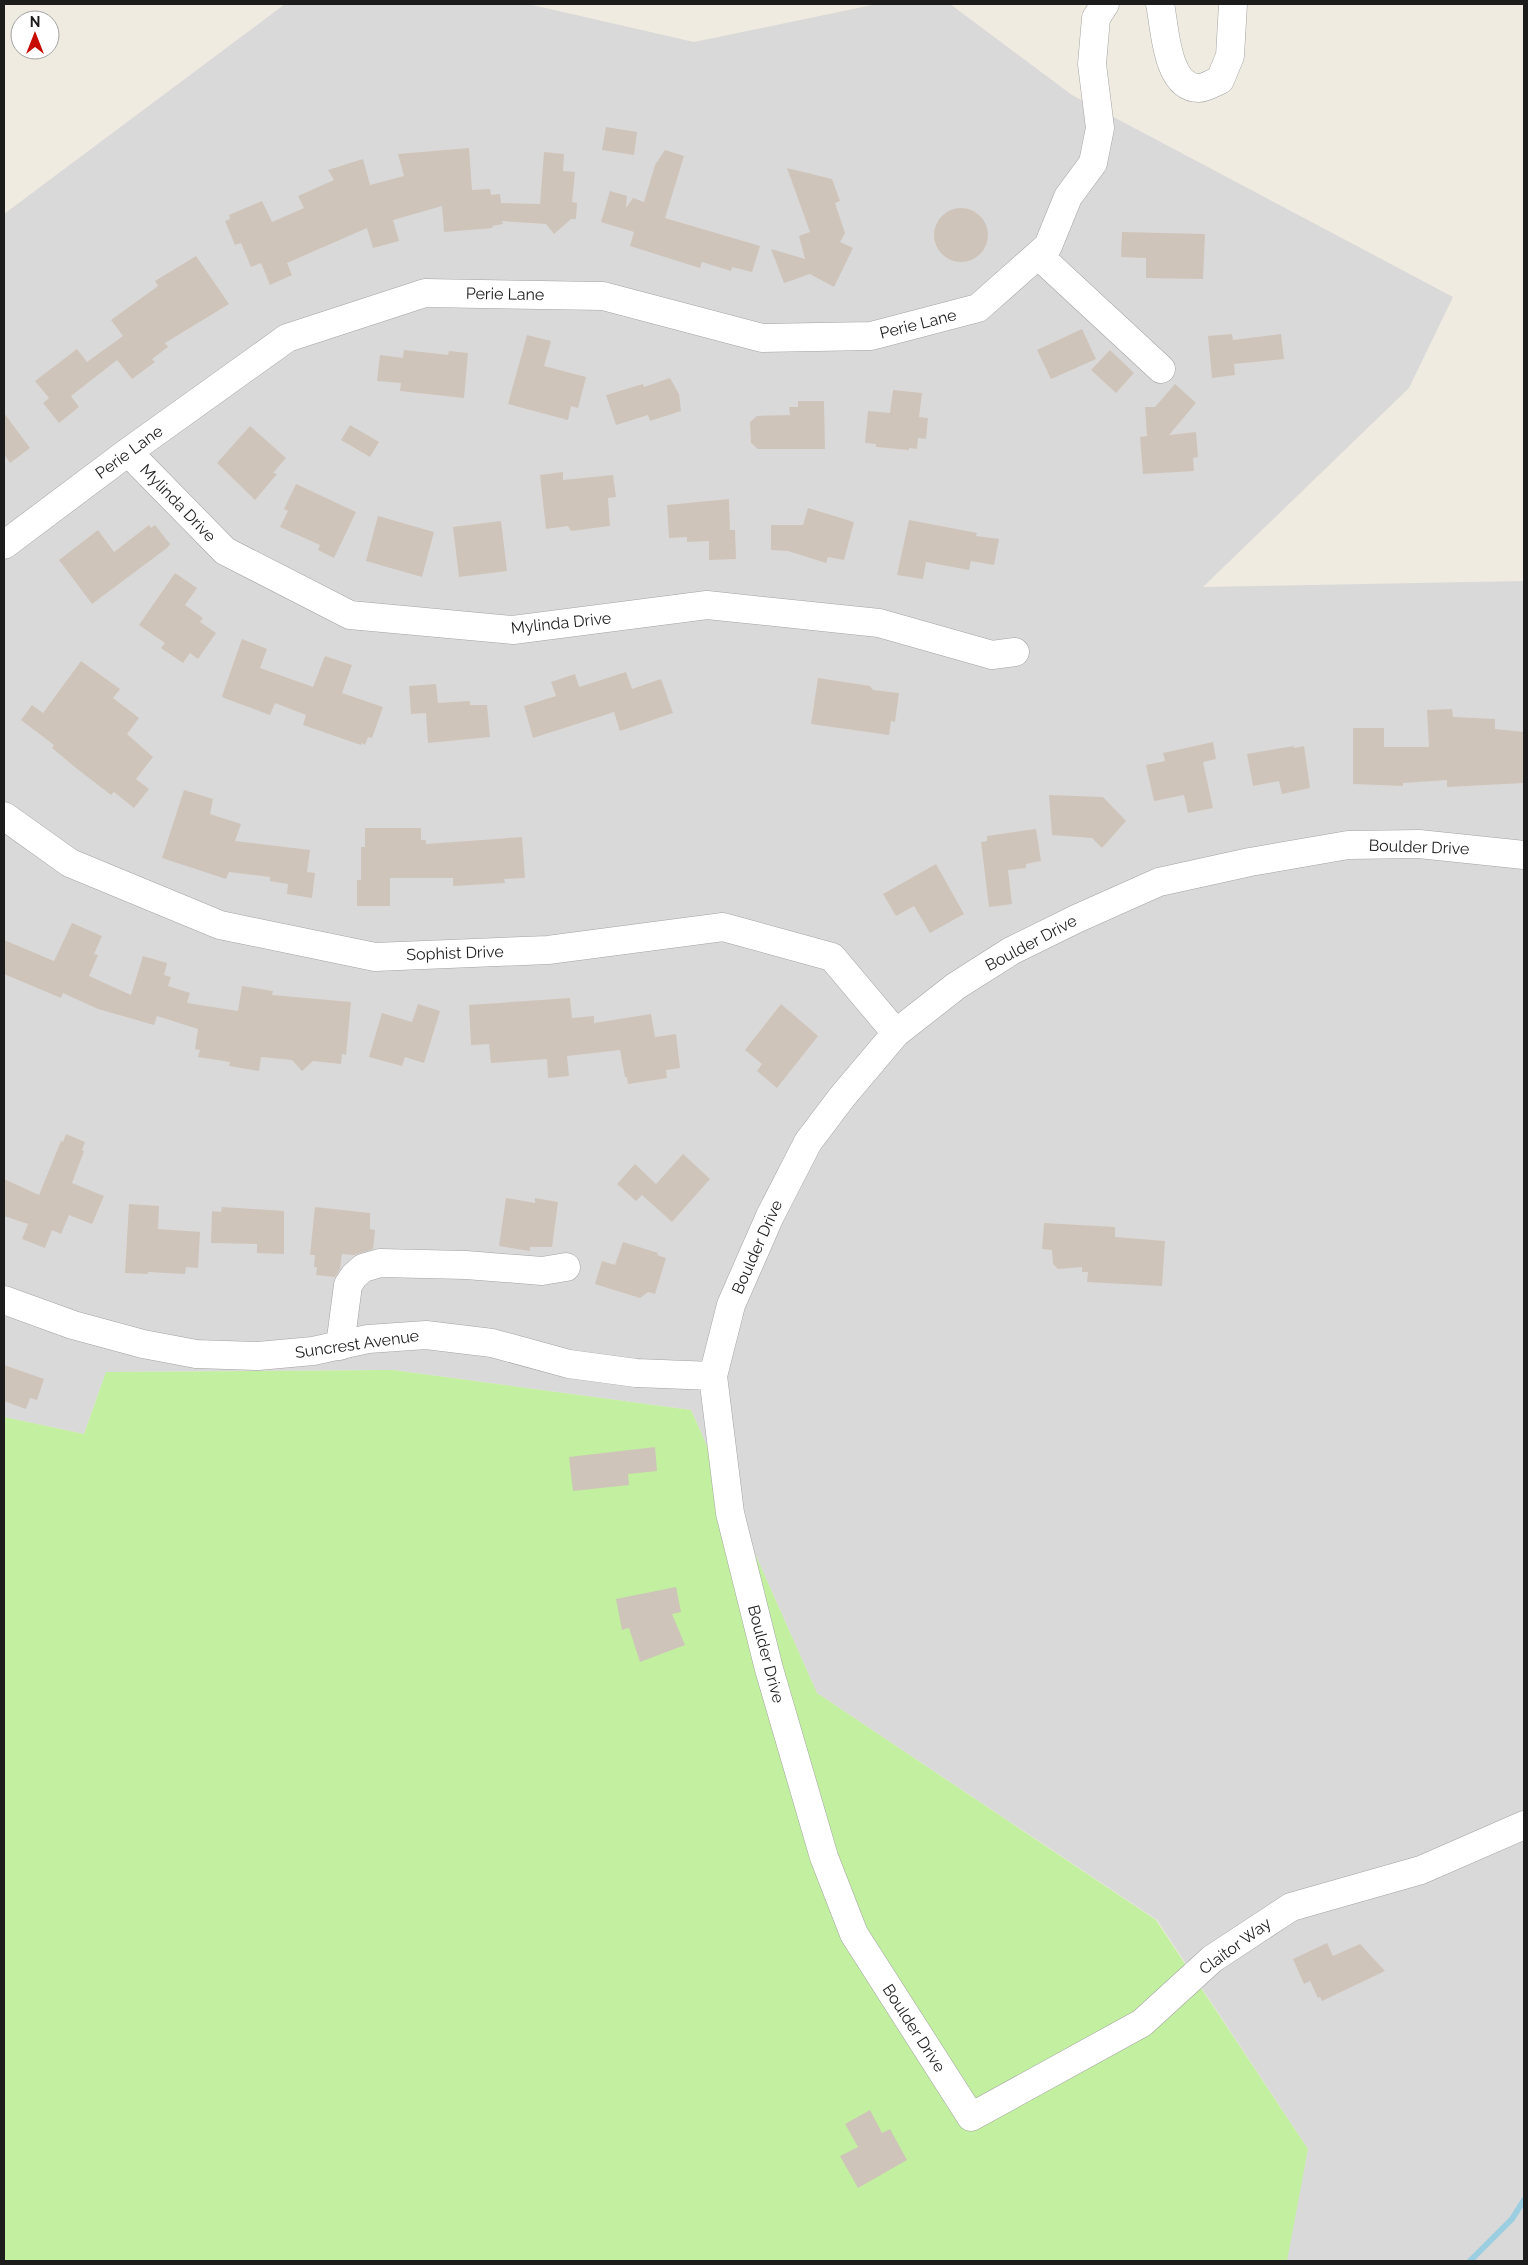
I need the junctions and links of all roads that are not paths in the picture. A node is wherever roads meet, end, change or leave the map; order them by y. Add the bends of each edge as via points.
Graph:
1 (1105, 4) edge
2 (1160, 4) edge
3 (1233, 4) edge
4 (1043, 250) junction
5 (1160, 369) dead end
6 (128, 452) junction
7 (4, 545) edge
8 (1016, 652) dead end
9 (4, 816) edge
10 (1524, 855) edge
11 (896, 1034) junction
12 (566, 1267) dead end
13 (4, 1300) edge
14 (340, 1346) junction
15 (714, 1376) junction
16 (1524, 1825) edge
17 (971, 2117) joint

1 - 4 street via 1096,18 1092,64 1100,128 1093,163 1068,197
2 - 3 street via 1172,66 1183,83 1199,88 1220,80 1227,64
4 - 5 street
4 - 6 street, Perie Lane via 978,308 871,336 762,338 603,296 425,293 287,338
6 - 7 street, Perie Lane
6 - 8 street, Mylinda Drive via 225,551 350,615 513,630 707,605 879,623 992,655
9 - 11 street, Sophist Drive via 70,862 220,925 375,956 548,950 723,927 832,956
10 - 11 street, Boulder Drive via 1419,844 1348,845 1159,882 1011,951 956,986
11 - 15 street, Boulder Drive via 808,1142 770,1216 731,1305
12 - 14 street via 542,1271 380,1263 363,1268 348,1285
13 - 14 street, Suncrest Avenue via 73,1325 142,1344 196,1354 258,1356
14 - 15 street, Suncrest Avenue via 368,1339 426,1335 492,1343 569,1364 636,1373
15 - 17 street, Boulder Drive via 730,1513 769,1669 824,1857 854,1934
16 - 17 street, Claitor Way via 1421,1870 1291,1907 1212,1959 1142,2023

